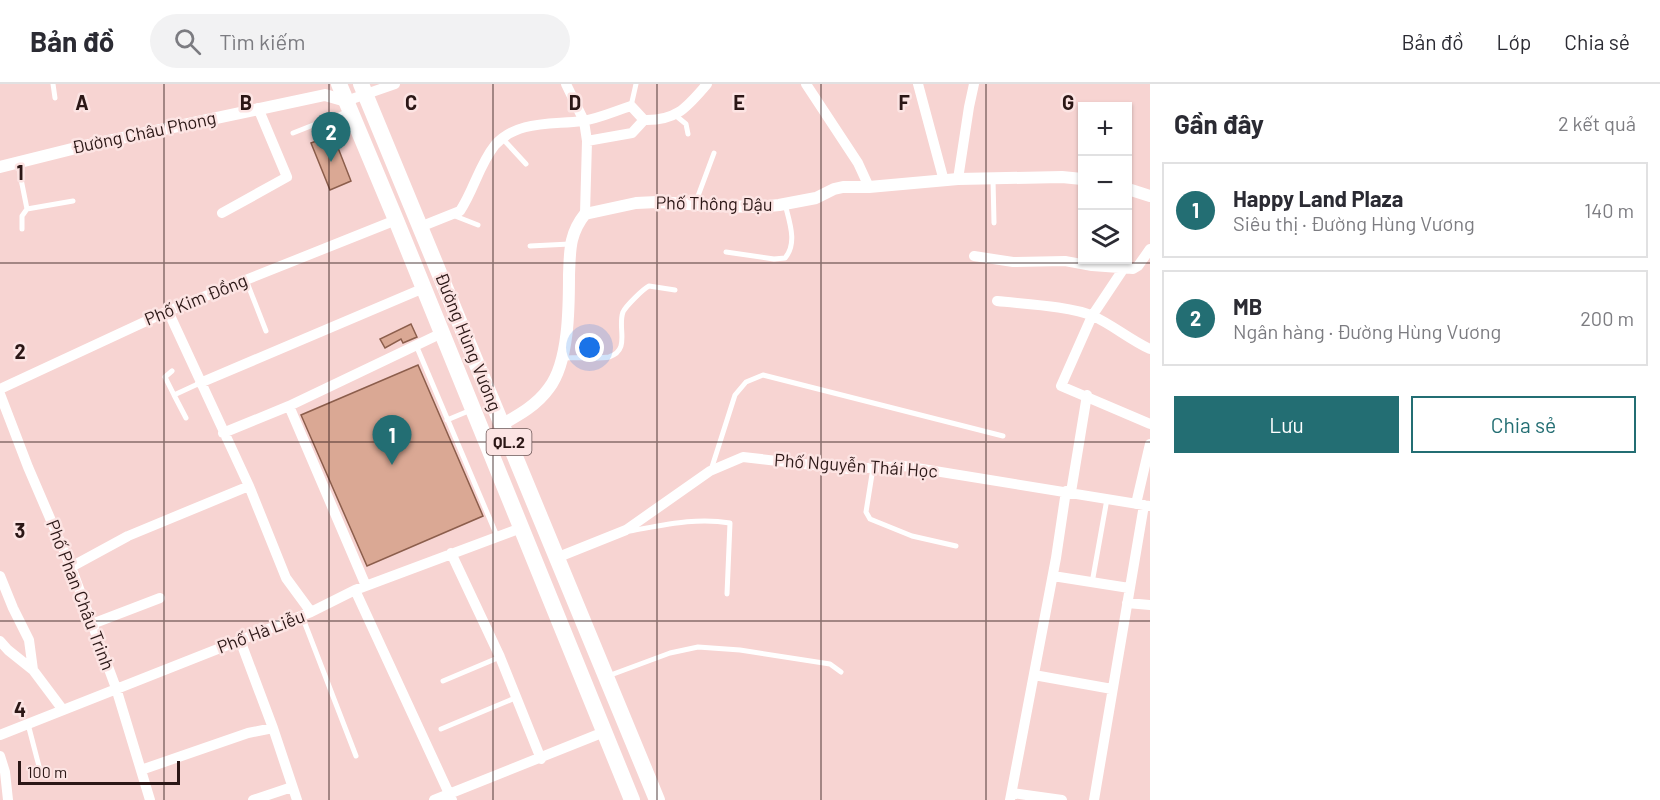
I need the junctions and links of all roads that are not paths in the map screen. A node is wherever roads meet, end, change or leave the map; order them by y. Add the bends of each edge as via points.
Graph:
1 (52, 84) edge
2 (338, 84) edge
3 (394, 84) edge
4 (566, 84) edge
5 (636, 84) edge
6 (707, 84) edge
7 (806, 84) edge
8 (918, 84) edge
9 (974, 84) edge
10 (363, 89) edge
11 (325, 95) junction
12 (55, 98) dead end
13 (348, 106) junction
14 (631, 106) junction
15 (258, 108) junction
16 (675, 115) junction
17 (644, 120) junction
18 (584, 121) junction
19 (293, 133) dead end
20 (688, 134) dead end
21 (502, 138) junction
22 (587, 141) junction
23 (714, 153) dead end
24 (18, 163) junction
25 (526, 164) dead end
26 (0, 167) edge
27 (958, 179) junction
28 (993, 179) junction
29 (1078, 179) edge
30 (944, 181) junction
31 (869, 187) junction
32 (1132, 190) edge
33 (1150, 196) edge
34 (73, 201) dead end
35 (695, 204) junction
36 (785, 204) junction
37 (27, 209) junction
38 (222, 213) dead end
39 (585, 214) junction
40 (447, 216) junction
41 (396, 220) junction
42 (994, 224) dead end
43 (478, 225) dead end
44 (420, 227) junction
45 (22, 229) dead end
46 (570, 244) junction
47 (530, 246) dead end
48 (1150, 249) edge
49 (726, 252) dead end
50 (974, 256) dead end
51 (1124, 268) junction
52 (246, 280) junction
53 (423, 288) junction
54 (675, 290) dead end
55 (997, 301) dead end
56 (168, 311) junction
57 (1092, 316) junction
58 (266, 331) dead end
59 (442, 333) junction
60 (416, 345) junction
61 (1150, 349) edge
62 (562, 358) junction
63 (172, 371) dead end
64 (200, 383) junction
65 (0, 389) edge
66 (0, 394) edge
67 (174, 394) junction
68 (1087, 395) junction
69 (289, 406) junction
70 (473, 410) junction
71 (186, 418) dead end
72 (447, 420) junction
73 (1150, 424) edge
74 (501, 425) junction
75 (223, 433) junction
76 (1003, 436) dead end
77 (1150, 444) edge
78 (873, 468) junction
79 (710, 471) junction
80 (249, 486) junction
81 (1068, 491) junction
82 (1107, 499) junction
83 (1144, 505) edge
84 (521, 528) junction
85 (626, 530) junction
86 (497, 537) junction
87 (956, 546) dead end
88 (451, 553) junction
89 (556, 558) junction
90 (71, 567) junction
91 (0, 576) edge
92 (1053, 576) junction
93 (1092, 583) junction
94 (360, 588) junction
95 (1129, 588) junction
96 (726, 594) dead end
97 (160, 598) dead end
98 (1127, 603) junction
99 (1150, 605) edge
100 (307, 614) junction
101 (92, 624) junction
102 (584, 624) junction
103 (563, 633) junction
104 (240, 640) junction
105 (0, 641) edge
106 (500, 657) junction
107 (33, 670) junction
108 (841, 672) dead end
109 (1034, 675) junction
110 (606, 677) junction
111 (443, 681) dead end
112 (116, 688) junction
113 (1112, 689) junction
114 (515, 698) junction
115 (63, 710) junction
116 (28, 724) junction
117 (273, 728) junction
118 (441, 729) dead end
119 (604, 732) junction
120 (0, 735) edge
121 (0, 756) edge
122 (356, 756) dead end
123 (541, 759) junction
124 (141, 770) junction
125 (41, 774) dead end
126 (292, 787) junction
127 (1011, 796) edge
128 (450, 797) edge
129 (9, 800) edge
130 (150, 800) edge
131 (254, 800) edge
132 (297, 800) edge
133 (434, 800) edge
134 (632, 800) edge
135 (657, 800) edge
136 (1062, 800) edge
137 (1095, 800) edge

1 - 12 lane
2 - 11 street, Đường Châu Phong
2 - 13 main road, Đường Hùng Vương / QL.2
3 - 10 street
4 - 18 street
5 - 14 lane
6 - 16 street
7 - 31 street via 858,163
8 - 30 street
9 - 27 street
10 - 13 street
10 - 44 main road, Đường Hùng Vương / QL.2
11 - 13 street, Đường Châu Phong
11 - 15 street, Đường Châu Phong
13 - 19 lane
13 - 41 main road, Đường Hùng Vương / QL.2
14 - 17 street
14 - 18 street
15 - 24 street, Đường Châu Phong
15 - 38 street via 287,177
16 - 17 street
16 - 20 lane via 686,124
17 - 22 street via 632,133
18 - 21 street via 534,124
18 - 22 street
21 - 25 lane
21 - 40 street via 485,159 460,211
22 - 39 street
23 - 35 lane
24 - 26 street, Đường Châu Phong
24 - 37 lane
27 - 28 street, Phố Thông Đậu
27 - 30 street, Phố Thông Đậu
28 - 29 street, Phố Thông Đậu
28 - 42 lane
30 - 31 street, Phố Thông Đậu
31 - 36 street, Phố Thông Đậu via 843,187
32 - 33 street
34 - 37 lane
35 - 36 street, Phố Thông Đậu
35 - 39 street, Phố Thông Đậu via 646,202
36 - 49 lane via 792,238 785,258
37 - 45 lane via 22,216
39 - 46 street
40 - 43 lane
40 - 44 street
41 - 52 street, Phố Kim Đồng
41 - 53 main road, Đường Hùng Vương / QL.2
44 - 74 main road, Đường Hùng Vương / QL.2
46 - 47 lane
46 - 62 street
48 - 51 street via 1138,266
50 - 51 street
51 - 57 street
52 - 56 street, Phố Kim Đồng
52 - 58 lane
53 - 59 main road, Đường Hùng Vương / QL.2
53 - 64 street
54 - 62 lane via 649,286 626,307 622,345 608,357
55 - 57 street
56 - 64 street
56 - 65 street, Phố Kim Đồng
57 - 61 street
57 - 68 street via 1061,386
59 - 60 street
59 - 70 main road, Đường Hùng Vương / QL.2
60 - 69 street
60 - 72 lane
62 - 74 street via 548,390
63 - 67 lane via 165,377
64 - 67 lane
64 - 75 street
66 - 90 street, Phố Phan Châu Trinh
67 - 71 lane
68 - 73 street
68 - 81 street
69 - 75 street
69 - 94 street
70 - 72 lane
70 - 84 main road, Đường Hùng Vương / QL.2
72 - 86 lane
74 - 89 main road, Đường Hùng Vương / QL.2
75 - 80 street
76 - 79 lane via 763,375 746,382 735,395
77 - 83 street
78 - 79 street, Phố Nguyễn Thái Học via 848,469 744,457
78 - 81 street, Phố Nguyễn Thái Học via 904,466
78 - 87 lane via 866,512 870,519 912,536
79 - 85 street, Phố Nguyễn Thái Học
80 - 90 street via 128,536
80 - 100 street via 286,578
81 - 82 street, Phố Nguyễn Thái Học
81 - 92 street
82 - 83 street, Phố Nguyễn Thái Học
82 - 93 lane
83 - 95 street
84 - 86 street, Phố Hà Liễu
84 - 103 main road, Đường Hùng Vương / QL.2
85 - 89 street, Phố Nguyễn Thái Học
85 - 96 lane via 714,520 730,523
86 - 88 street, Phố Hà Liễu
88 - 94 street, Phố Hà Liễu
88 - 106 street
89 - 102 main road, Đường Hùng Vương / QL.2
90 - 101 street, Phố Phan Châu Trinh
91 - 107 street via 29,640
92 - 93 street
92 - 109 street
93 - 95 street
94 - 100 street, Phố Hà Liễu
94 - 128 street
95 - 98 street
97 - 101 street
98 - 99 street
98 - 113 street
100 - 104 street, Phố Hà Liễu
100 - 122 lane
101 - 112 street, Phố Phan Châu Trinh
102 - 103 main road
102 - 110 main road, Đường Hùng Vương / QL.2
103 - 119 main road, Đường Hùng Vương / QL.2
104 - 112 street, Phố Hà Liễu
104 - 117 street
105 - 107 street
106 - 111 lane
106 - 114 street
107 - 115 street
108 - 110 lane via 830,664 698,647
109 - 113 street
109 - 127 street
110 - 135 main road, Đường Hùng Vương / QL.2
112 - 115 street, Phố Hà Liễu
112 - 124 street, Phố Phan Châu Trinh
113 - 137 street
114 - 118 lane
114 - 123 street
115 - 116 street, Phố Hà Liễu
116 - 120 street, Phố Hà Liễu
116 - 125 lane
117 - 124 street
117 - 126 street
119 - 123 street
119 - 134 main road, Đường Hùng Vương / QL.2
121 - 129 street
123 - 128 street
124 - 130 street, Phố Phan Châu Trinh
126 - 131 street
126 - 132 street
127 - 136 street
128 - 133 street

